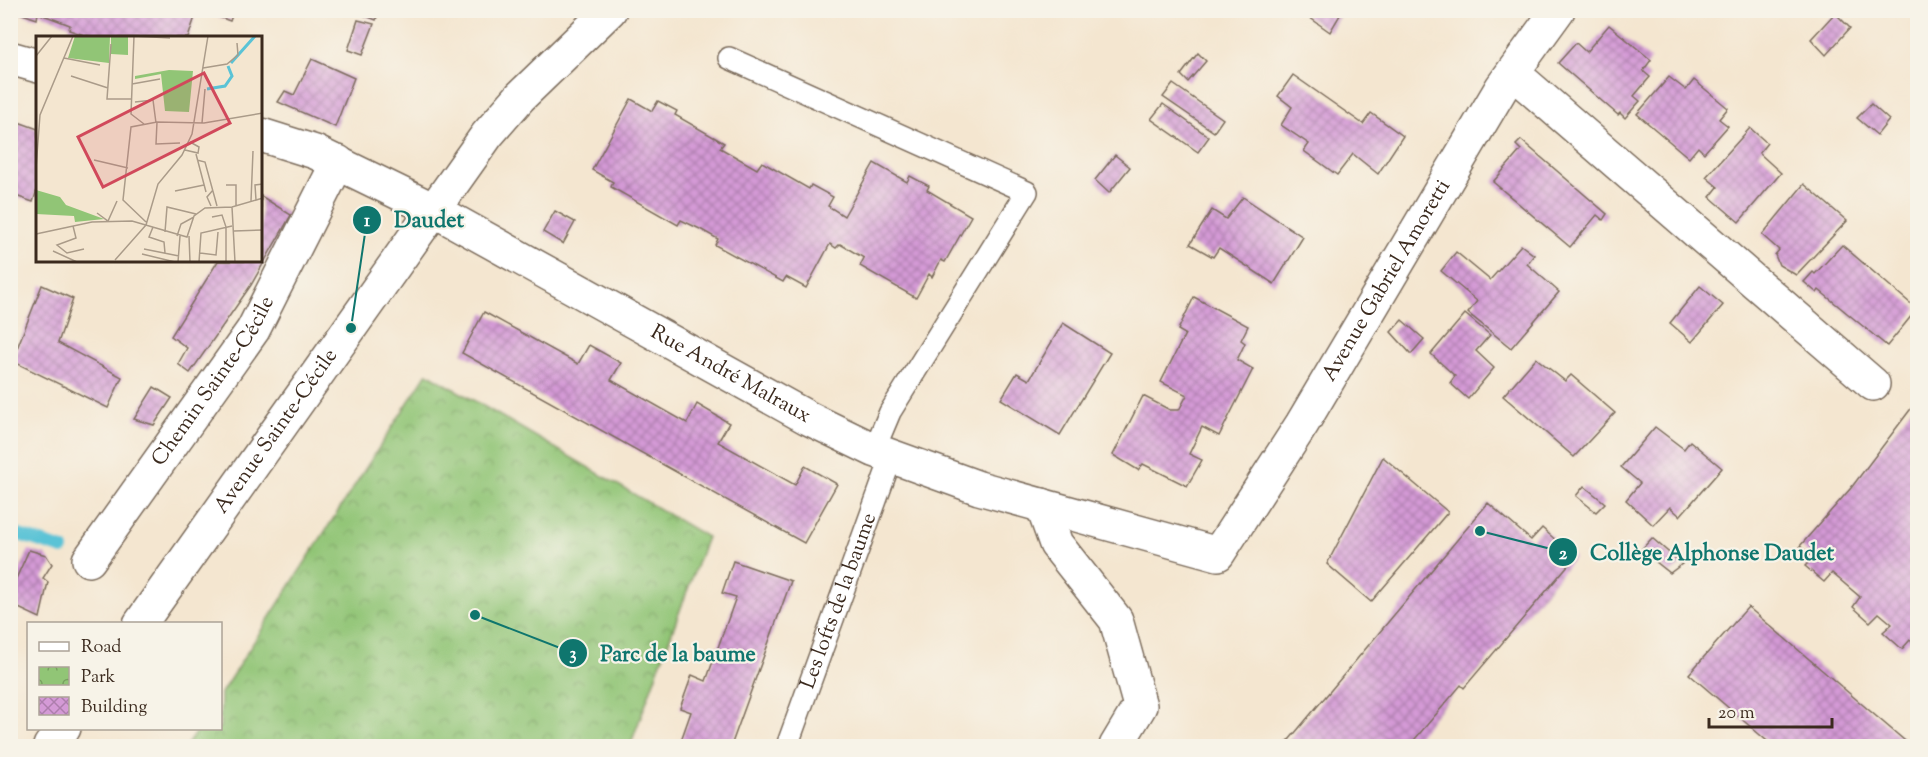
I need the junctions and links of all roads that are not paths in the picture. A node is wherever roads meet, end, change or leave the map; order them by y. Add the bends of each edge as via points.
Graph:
1 (1558, 10) edge
2 (605, 12) edge
3 (10, 58) edge
4 (729, 58) dead end
5 (36, 65) edge
6 (1513, 74) junction
7 (262, 135) edge
8 (338, 162) junction
9 (434, 210) junction
10 (1873, 384) dead end
11 (883, 453) junction
12 (1042, 505) junction
13 (1218, 554) joint
14 (89, 560) dead end
15 (141, 622) edge
16 (63, 730) edge
17 (50, 747) edge
18 (788, 747) edge
19 (1116, 747) edge

1 - 6 street, Avenue Gabriel Amoretti
2 - 9 street, Avenue Sainte-Cécile via 487,135
3 - 5 street
4 - 11 lane, Les lofts de la baume via 1027,192 890,412
6 - 10 street
6 - 13 street, Avenue Gabriel Amoretti via 1302,424
7 - 8 street, Rue André Malraux
8 - 9 street, Rue André Malraux
8 - 14 street, Chemin Sainte-Cécile via 253,330
9 - 11 street, Rue André Malraux via 808,418
9 - 15 street, Avenue Sainte-Cécile
11 - 12 street, Rue André Malraux via 979,488
11 - 18 lane, Les lofts de la baume
12 - 13 street, Rue André Malraux
12 - 19 street via 1056,544 1116,620 1140,706
16 - 17 street

